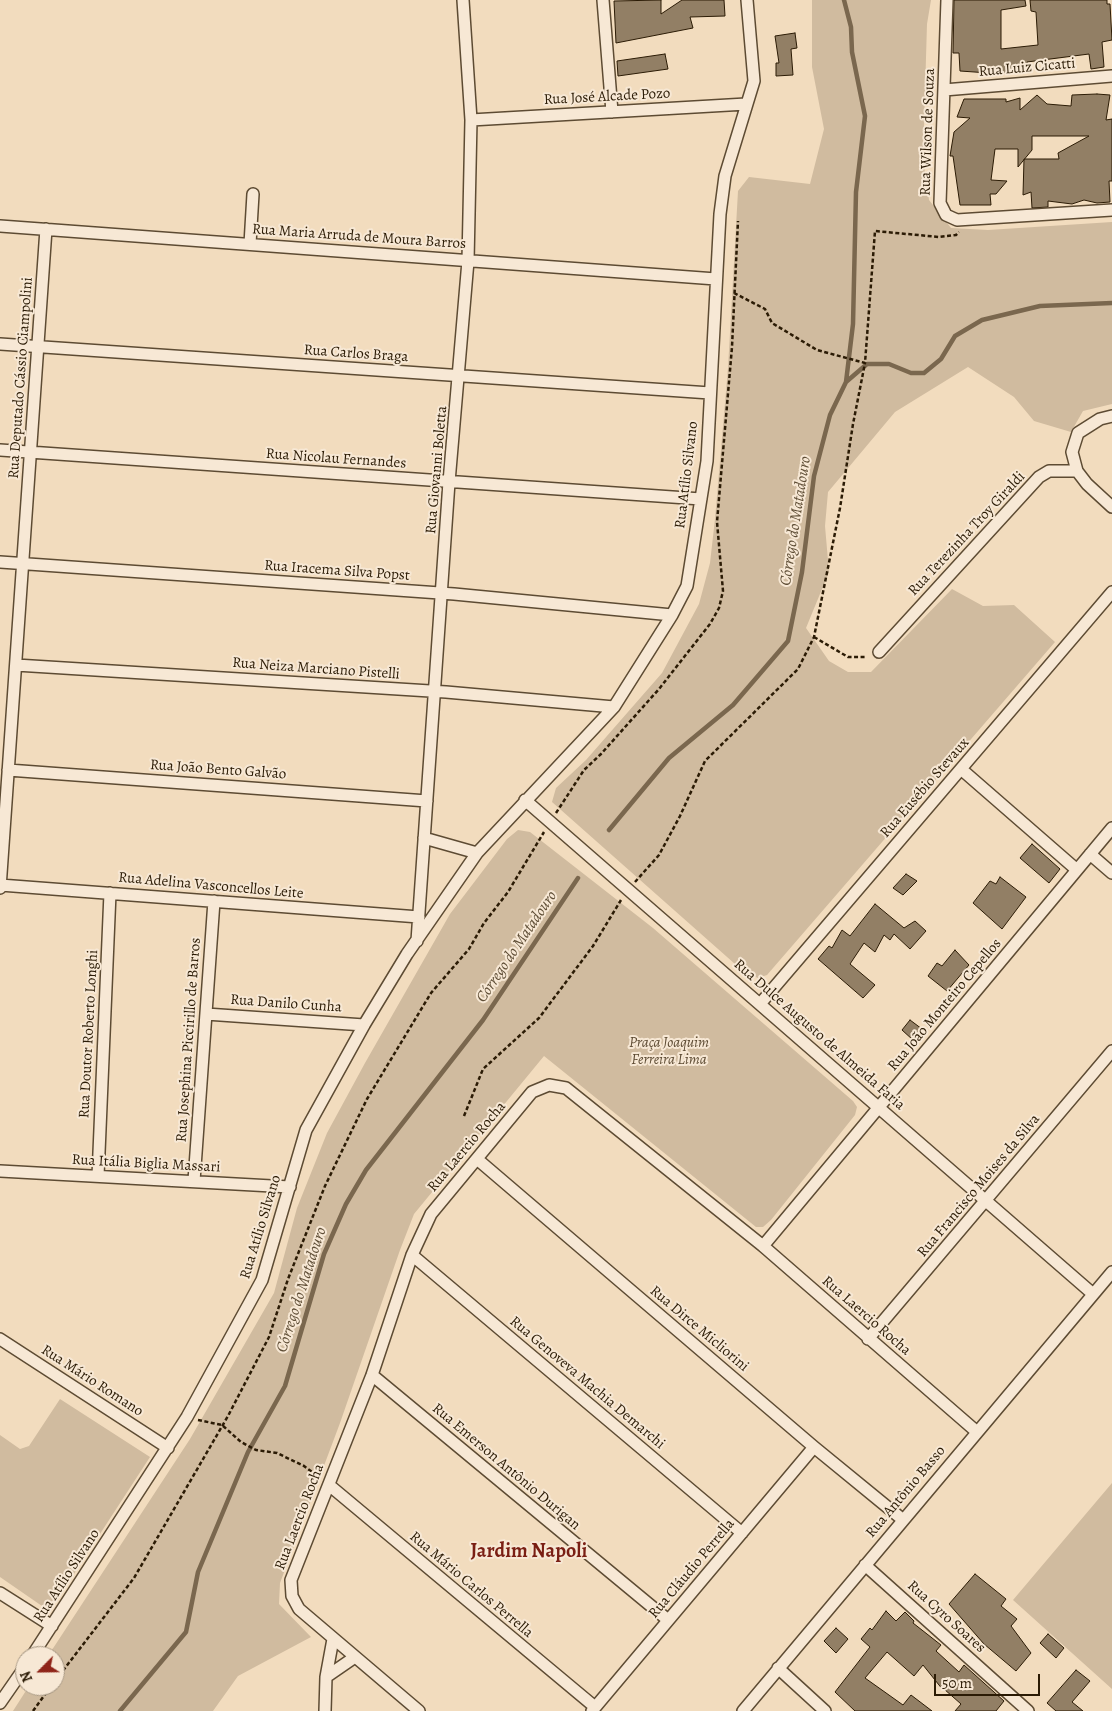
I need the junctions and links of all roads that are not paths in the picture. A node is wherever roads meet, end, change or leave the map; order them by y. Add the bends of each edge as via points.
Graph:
1 (463, 0) edge
2 (603, 0) edge
3 (747, 0) edge
4 (947, 0) edge
5 (1112, 76) edge
6 (944, 90) junction
7 (746, 104) junction
8 (612, 112) junction
9 (471, 120) junction
10 (253, 194) dead end
11 (1112, 210) edge
12 (0, 226) edge
13 (46, 229) junction
14 (250, 244) junction
15 (468, 260) junction
16 (716, 279) junction
17 (0, 344) edge
18 (38, 347) junction
19 (460, 376) junction
20 (710, 393) junction
21 (1112, 416) edge
22 (0, 450) edge
23 (30, 452) junction
24 (1077, 471) junction
25 (450, 482) junction
26 (701, 499) junction
27 (1112, 507) edge
28 (0, 562) edge
29 (23, 564) junction
30 (1112, 592) edge
31 (442, 594) junction
32 (672, 615) junction
33 (878, 652) road end
34 (16, 665) junction
35 (435, 691) junction
36 (614, 707) junction
37 (961, 769) junction
38 (8, 770) junction
39 (525, 800) junction
40 (427, 801) junction
41 (1112, 828) edge
42 (424, 838) junction
43 (477, 853) junction
44 (1090, 854) junction
45 (1077, 870) junction
46 (1112, 873) edge
47 (0, 886) edge
48 (110, 893) junction
49 (214, 901) junction
50 (419, 917) junction
51 (417, 942) junction
52 (760, 1004) junction
53 (206, 1014) junction
54 (364, 1025) junction
55 (1112, 1051) edge
56 (879, 1107) junction
57 (477, 1159) junction
58 (0, 1171) edge
59 (98, 1176) junction
60 (194, 1181) junction
61 (290, 1187) junction
62 (987, 1201) junction
63 (763, 1246) junction
64 (412, 1255) junction
65 (1112, 1272) edge
66 (1093, 1294) junction
67 (0, 1339) edge
68 (868, 1339) junction
69 (372, 1375) junction
70 (977, 1432) junction
71 (814, 1446) junction
72 (168, 1448) junction
73 (329, 1485) junction
74 (902, 1519) junction
75 (742, 1533) junction
76 (865, 1565) junction
77 (0, 1593) edge
78 (668, 1620) junction
79 (52, 1626) junction
80 (333, 1639) junction
81 (39, 1646) edge
82 (355, 1657) junction
83 (778, 1668) junction
84 (326, 1677) junction
85 (15, 1681) edge
86 (0, 1703) edge
87 (593, 1709) edge
88 (325, 1711) edge
89 (419, 1711) edge
90 (743, 1711) edge
91 (825, 1711) edge
92 (1028, 1711) edge

1 - 9 street, Rua Giovanni Boletta
2 - 8 street
3 - 7 street, Rua Atílio Silvano via 754,81
4 - 6 street, Rua Wilson de Souza
5 - 6 street, Rua Luiz Cicatti
6 - 11 street, Rua Wilson de Souza via 940,203 946,215 958,220
7 - 8 street, Rua José Alcade Pozo
7 - 16 street, Rua Atílio Silvano via 725,176
8 - 9 street, Rua José Alcade Pozo
9 - 15 street, Rua Giovanni Boletta
10 - 14 street
12 - 13 street, Rua Maria Arruda de Moura Barros
13 - 14 street, Rua Maria Arruda de Moura Barros
13 - 18 street, Rua Deputado Cássio Ciampolini
14 - 15 street, Rua Maria Arruda de Moura Barros
15 - 16 street, Rua Maria Arruda de Moura Barros
15 - 19 street, Rua Giovanni Boletta
16 - 20 street, Rua Atílio Silvano
17 - 18 street, Rua Carlos Braga
18 - 19 street, Rua Carlos Braga
18 - 23 street, Rua Deputado Cássio Ciampolini
19 - 20 street, Rua Carlos Braga
19 - 25 street, Rua Giovanni Boletta
20 - 26 street, Rua Atílio Silvano via 707,461
21 - 24 street via 1100,419 1078,433 1072,452
22 - 23 street, Rua Nicolau Fernandes
23 - 25 street, Rua Nicolau Fernandes
23 - 29 street, Rua Deputado Cássio Ciampolini
24 - 27 street
24 - 33 street, Rua Terezinha Troy Giraldi via 1049,471 1040,478
25 - 26 street, Rua Nicolau Fernandes
25 - 31 street, Rua Giovanni Boletta
26 - 32 street, Rua Atílio Silvano via 687,586
28 - 29 street, Rua Iracema Silva Popst
29 - 31 street, Rua Iracema Silva Popst
29 - 34 street, Rua Deputado Cássio Ciampolini
30 - 37 street, Rua Eusébio Stevaux
31 - 32 street, Rua Iracema Silva Popst
31 - 35 street, Rua Giovanni Boletta
32 - 36 street, Rua Atílio Silvano
34 - 35 street, Rua Neiza Marciano Pistelli
34 - 38 street, Rua Deputado Cássio Ciampolini
35 - 36 street, Rua Neiza Marciano Pistelli
35 - 40 street, Rua Giovanni Boletta
36 - 39 street, Rua Atílio Silvano
37 - 45 street
37 - 52 street, Rua Eusébio Stevaux
38 - 40 street, Rua João Bento Galvão
38 - 47 street, Rua Deputado Cássio Ciampolini
39 - 43 street, Rua Atílio Silvano
39 - 52 street, Rua Dulce Augusto de Almeida Faria
40 - 42 street, Rua Giovanni Boletta
41 - 44 street, Rua João Monteiro Cepellos
42 - 43 street
42 - 50 street, Rua Giovanni Boletta
43 - 51 street, Rua Atílio Silvano
44 - 45 street, Rua João Monteiro Cepellos
44 - 46 street
45 - 56 street, Rua João Monteiro Cepellos
47 - 48 street, Rua Adelina Vasconcellos Leite
48 - 49 street, Rua Adelina Vasconcellos Leite
48 - 59 street, Rua Doutor Roberto Longhi
49 - 50 street, Rua Adelina Vasconcellos Leite
49 - 53 street, Rua Josephina Piccirillo de Barros
50 - 51 street, Rua Giovanni Boletta
51 - 54 street, Rua Atílio Silvano
52 - 56 street, Rua Dulce Augusto de Almeida Faria
53 - 54 street, Rua Danilo Cunha
53 - 60 street, Rua Josephina Piccirillo de Barros
54 - 61 street, Rua Atílio Silvano via 306,1130
55 - 62 street, Rua Francisco Moises da Silva
56 - 62 street, Rua Dulce Augusto de Almeida Faria
56 - 63 street, Rua João Monteiro Cepellos
57 - 63 street, Rua Laercio Rocha via 532,1092 549,1085 566,1088
57 - 64 street, Rua Laercio Rocha via 431,1214
57 - 71 street, Rua Dirce Micliorini
58 - 59 street, Rua Itália Biglia Massari
59 - 60 street, Rua Itália Biglia Massari
60 - 61 street, Rua Itália Biglia Massari
61 - 72 street, Rua Atílio Silvano via 262,1280
62 - 66 street, Rua Dulce Augusto de Almeida Faria
62 - 68 street, Rua Francisco Moises da Silva
63 - 68 street, Rua Laercio Rocha
64 - 69 street, Rua Laercio Rocha
64 - 75 street, Rua Genoveva Machia Demarchi
65 - 66 street, Rua Antônio Basso
66 - 70 street, Rua Antônio Basso
67 - 72 street, Rua Mário Romano
68 - 70 street, Rua Laercio Rocha
69 - 73 street, Rua Laercio Rocha
69 - 78 street, Rua Emerson Antônio Durigan
70 - 74 street, Rua Antônio Basso
71 - 74 street, Rua Dirce Micliorini
71 - 75 street, Rua Cláudio Perrella
72 - 79 street, Rua Atílio Silvano
73 - 80 street, Rua Laercio Rocha via 291,1580 292,1596 299,1609
73 - 87 street, Rua Mário Carlos Perrella
74 - 76 street, Rua Antônio Basso
75 - 78 street, Rua Cláudio Perrella
76 - 83 street, Rua Antônio Basso
76 - 92 street, Rua Cyro Soares
77 - 79 street
78 - 87 street, Rua Cláudio Perrella
79 - 81 street, Rua Atílio Silvano
80 - 82 street, Rua Laercio Rocha
80 - 84 street
82 - 84 street
82 - 89 street, Rua Laercio Rocha
83 - 90 street, Rua Antônio Basso
83 - 91 street
84 - 88 street
85 - 86 street

